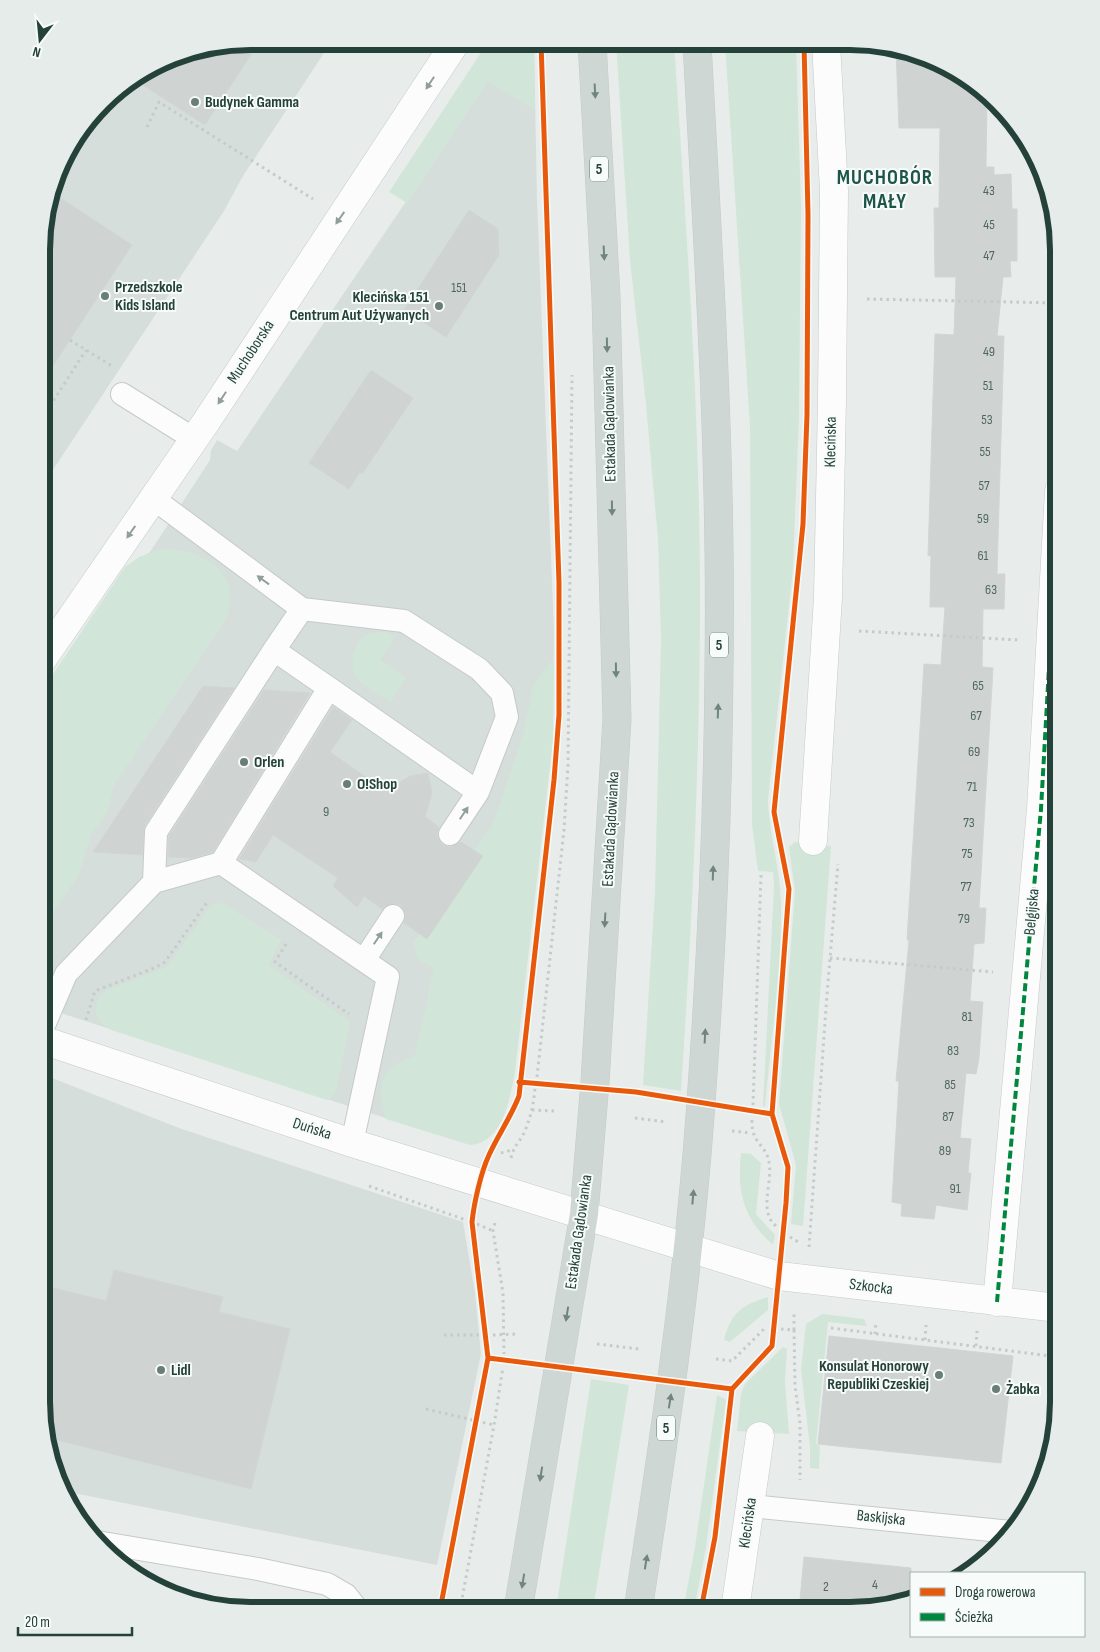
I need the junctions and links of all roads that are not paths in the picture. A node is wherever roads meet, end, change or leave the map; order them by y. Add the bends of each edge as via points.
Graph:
1 (451, 50) edge
2 (592, 50) edge
3 (697, 50) edge
4 (826, 50) edge
5 (122, 394) road end
6 (194, 439) junction
7 (154, 499) junction
8 (302, 609) junction
9 (50, 648) edge
10 (274, 650) junction
11 (1050, 659) edge
12 (329, 688) junction
13 (478, 792) junction
14 (450, 834) dead end
15 (813, 841) dead end
16 (221, 863) junction
17 (154, 882) junction
18 (393, 916) dead end
19 (364, 960) junction
20 (50, 1011) edge
21 (50, 1043) edge
22 (352, 1142) junction
23 (584, 1214) junction
24 (688, 1246) junction
25 (997, 1302) junction
26 (1050, 1307) edge
27 (760, 1436) dead end
28 (751, 1506) junction
29 (1003, 1531) edge
30 (114, 1548) edge
31 (352, 1602) edge
32 (519, 1602) edge
33 (639, 1602) edge
34 (736, 1602) edge

1 -> 6 street, Muchoborska
2 -> 23 main road, Estakada Gądowianka / 5 via 606,297 617,719
24 -> 3 main road, 5 via 701,1102 720,665 717,426
4 - 15 street, Klecińska via 834,190 832,400 828,597
5 - 6 lane
6 - 7 street, Muchoborska
8 -> 7 lane
7 -> 9 street, Muchoborska
8 - 10 lane
8 - 13 lane via 404,621 479,669 502,693 507,717
10 - 12 lane
10 - 17 lane via 156,832
11 - 25 street, Belgijska via 1041,809
12 - 13 lane
12 - 16 lane
14 -> 13 lane
16 - 17 lane
16 - 19 lane
17 - 20 lane via 66,974
19 -> 18 lane
19 - 22 lane via 388,977
21 - 22 street, Duńska
22 - 23 street, Duńska
23 - 24 street, Szkocka
23 -> 32 main road, Estakada Gądowianka / 5
24 - 25 street, Szkocka via 786,1277
33 -> 24 main road, 5 via 672,1389
25 - 26 street, Szkocka
27 - 28 street, Klecińska
28 - 29 lane, Baskijska
28 - 34 street, Klecińska
30 - 31 lane via 258,1568 327,1584

